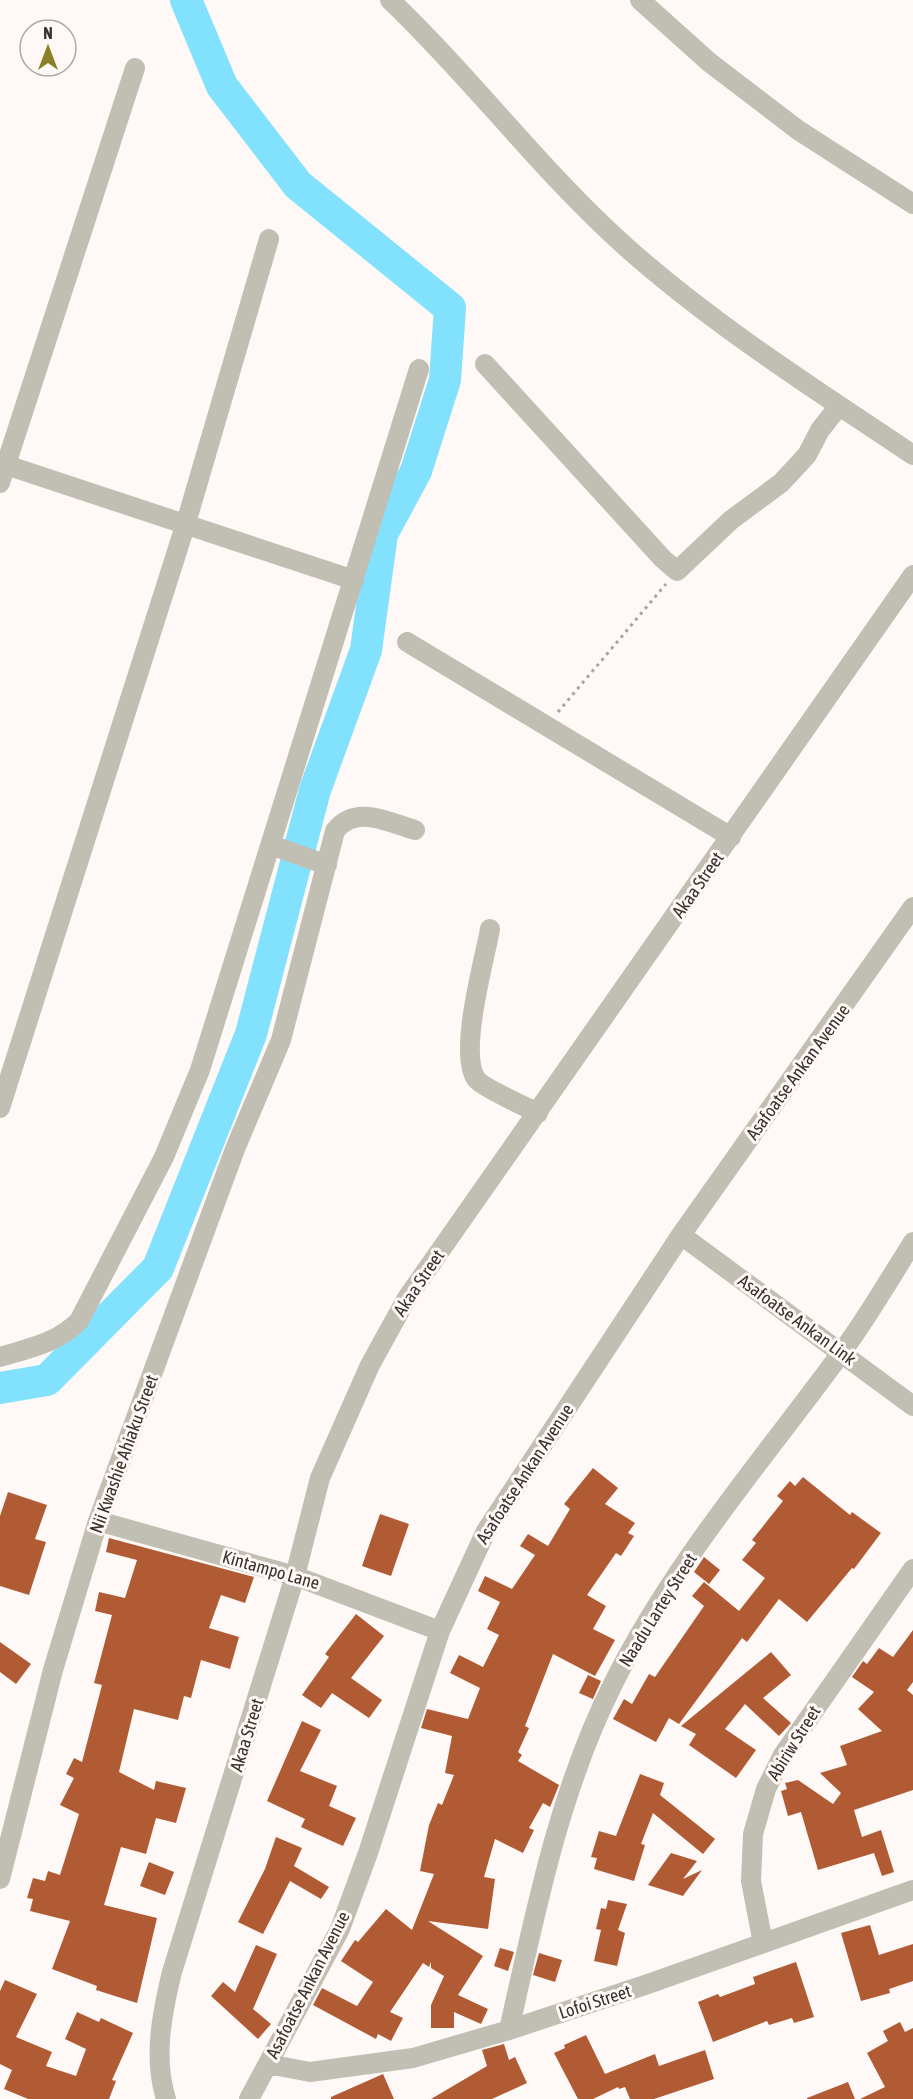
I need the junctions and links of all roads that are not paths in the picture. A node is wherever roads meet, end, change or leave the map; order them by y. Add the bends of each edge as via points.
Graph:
1 (390, 0) edge
2 (640, 0) edge
3 (135, 68) dead end
4 (913, 204) edge
5 (268, 239) dead end
6 (485, 364) dead end
7 (419, 369) dead end
8 (839, 406) junction
9 (913, 455) edge
10 (2, 470) edge
11 (186, 523) junction
12 (913, 575) edge
13 (354, 580) junction
14 (407, 642) dead end
15 (415, 830) dead end
16 (731, 837) junction
17 (277, 848) junction
18 (319, 862) junction
19 (913, 907) edge
20 (490, 928) dead end
21 (0, 1108) edge
22 (538, 1113) junction
23 (681, 1235) junction
24 (913, 1242) edge
25 (842, 1353) junction
26 (0, 1357) edge
27 (913, 1406) edge
28 (98, 1521) junction
29 (913, 1569) edge
30 (295, 1576) junction
31 (440, 1631) junction
32 (0, 1879) edge
33 (913, 1890) edge
34 (763, 1943) junction
35 (509, 2030) junction
36 (268, 2064) junction
37 (166, 2099) edge
38 (249, 2099) edge

1 - 8 street via 574,198 625,246 707,316
2 - 4 street via 709,62 798,130
3 - 10 street
5 - 11 street
6 - 8 street via 677,571 731,520 781,483 807,455
7 - 13 street
8 - 9 street
10 - 11 street
11 - 13 street
11 - 21 street
12 - 16 street, Akaa Street
13 - 17 street
14 - 16 street
15 - 18 street, Nii Kwashie Ahiaku Street via 357,815 343,820
16 - 22 street, Akaa Street
17 - 18 street
17 - 26 street via 200,1070 164,1157 93,1300 67,1334 53,1342
18 - 28 street, Nii Kwashie Ahiaku Street via 281,1040 235,1149
19 - 23 street, Asafoatse Ankan Avenue
20 - 22 street via 470,1032 472,1069 477,1080
22 - 30 street, Akaa Street via 407,1298 370,1365 320,1478
23 - 25 street, Asafoatse Ankan Link
23 - 31 street, Asafoatse Ankan Avenue via 486,1531
24 - 25 street, Naadu Lartey Street
25 - 27 street, Asafoatse Ankan Link
25 - 35 street, Naadu Lartey Street via 688,1558 612,1684 563,1813
28 - 30 street, Kintampo Lane
28 - 32 street, Nii Kwashie Ahiaku Street via 53,1670
29 - 34 street, Abiriw Street via 783,1755 766,1789 753,1834 752,1881
30 - 31 street, Kintampo Lane
30 - 37 street, Akaa Street via 172,1972 162,2013 160,2056
31 - 36 street, Asafoatse Ankan Avenue via 340,1929
33 - 34 street, Lofoi Street
34 - 35 street, Lofoi Street
35 - 36 street, Lofoi Street via 413,2058 342,2069 310,2072
36 - 38 street, Asafoatse Ankan Avenue

